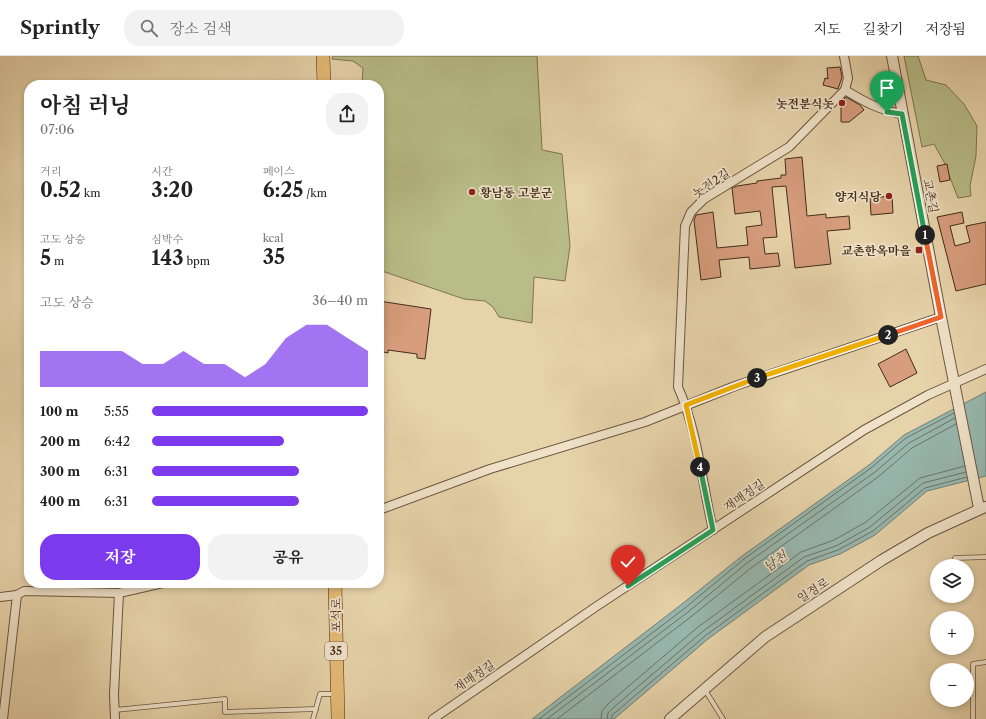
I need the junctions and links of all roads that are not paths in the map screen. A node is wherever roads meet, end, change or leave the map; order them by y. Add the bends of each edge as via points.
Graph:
1 (323, 56) edge
2 (844, 56) edge
3 (892, 56) edge
4 (324, 80) edge
5 (845, 90) junction
6 (902, 114) junction
7 (941, 317) junction
8 (986, 369) edge
9 (955, 385) junction
10 (686, 405) junction
11 (983, 507) edge
12 (384, 508) edge
13 (713, 530) junction
14 (986, 557) edge
15 (955, 559) edge
16 (141, 588) edge
17 (335, 588) edge
18 (119, 593) junction
19 (17, 595) junction
20 (0, 597) edge
21 (986, 662) edge
22 (705, 689) junction
23 (337, 694) junction
24 (316, 709) junction
25 (115, 710) junction
26 (3, 719) edge
27 (115, 719) edge
28 (313, 719) edge
29 (338, 719) edge
30 (433, 719) edge
31 (670, 719) edge
32 (723, 719) edge
33 (974, 719) edge

1 - 4 main road
2 - 5 street via 848,78
3 - 6 street, 교촌길
5 - 6 street via 887,112
5 - 10 street, 놋전2길 via 789,146 704,199 691,212 685,226 678,387
6 - 7 street, 교촌길
7 - 9 street, 교촌길
7 - 10 street via 749,380
8 - 9 street, 재매정길
9 - 11 street, 교촌길 via 976,491
9 - 13 street, 재매정길 via 928,395 864,430
10 - 12 street via 646,422 490,469
10 - 13 street, 놋전2길
11 - 22 street, 일정로 via 928,533 882,560 784,624 765,637
13 - 30 street, 재매정길
14 - 15 lane
16 - 18 street
17 - 23 main road, 포석로 / 35
18 - 19 street via 24,591
18 - 25 street
19 - 20 street
19 - 26 street
21 - 33 lane via 973,664
22 - 31 street, 일정로
22 - 32 lane
23 - 24 lane via 320,694
23 - 29 main road, 포석로 / 35
24 - 25 lane via 225,712 225,699
24 - 28 lane
25 - 27 street

